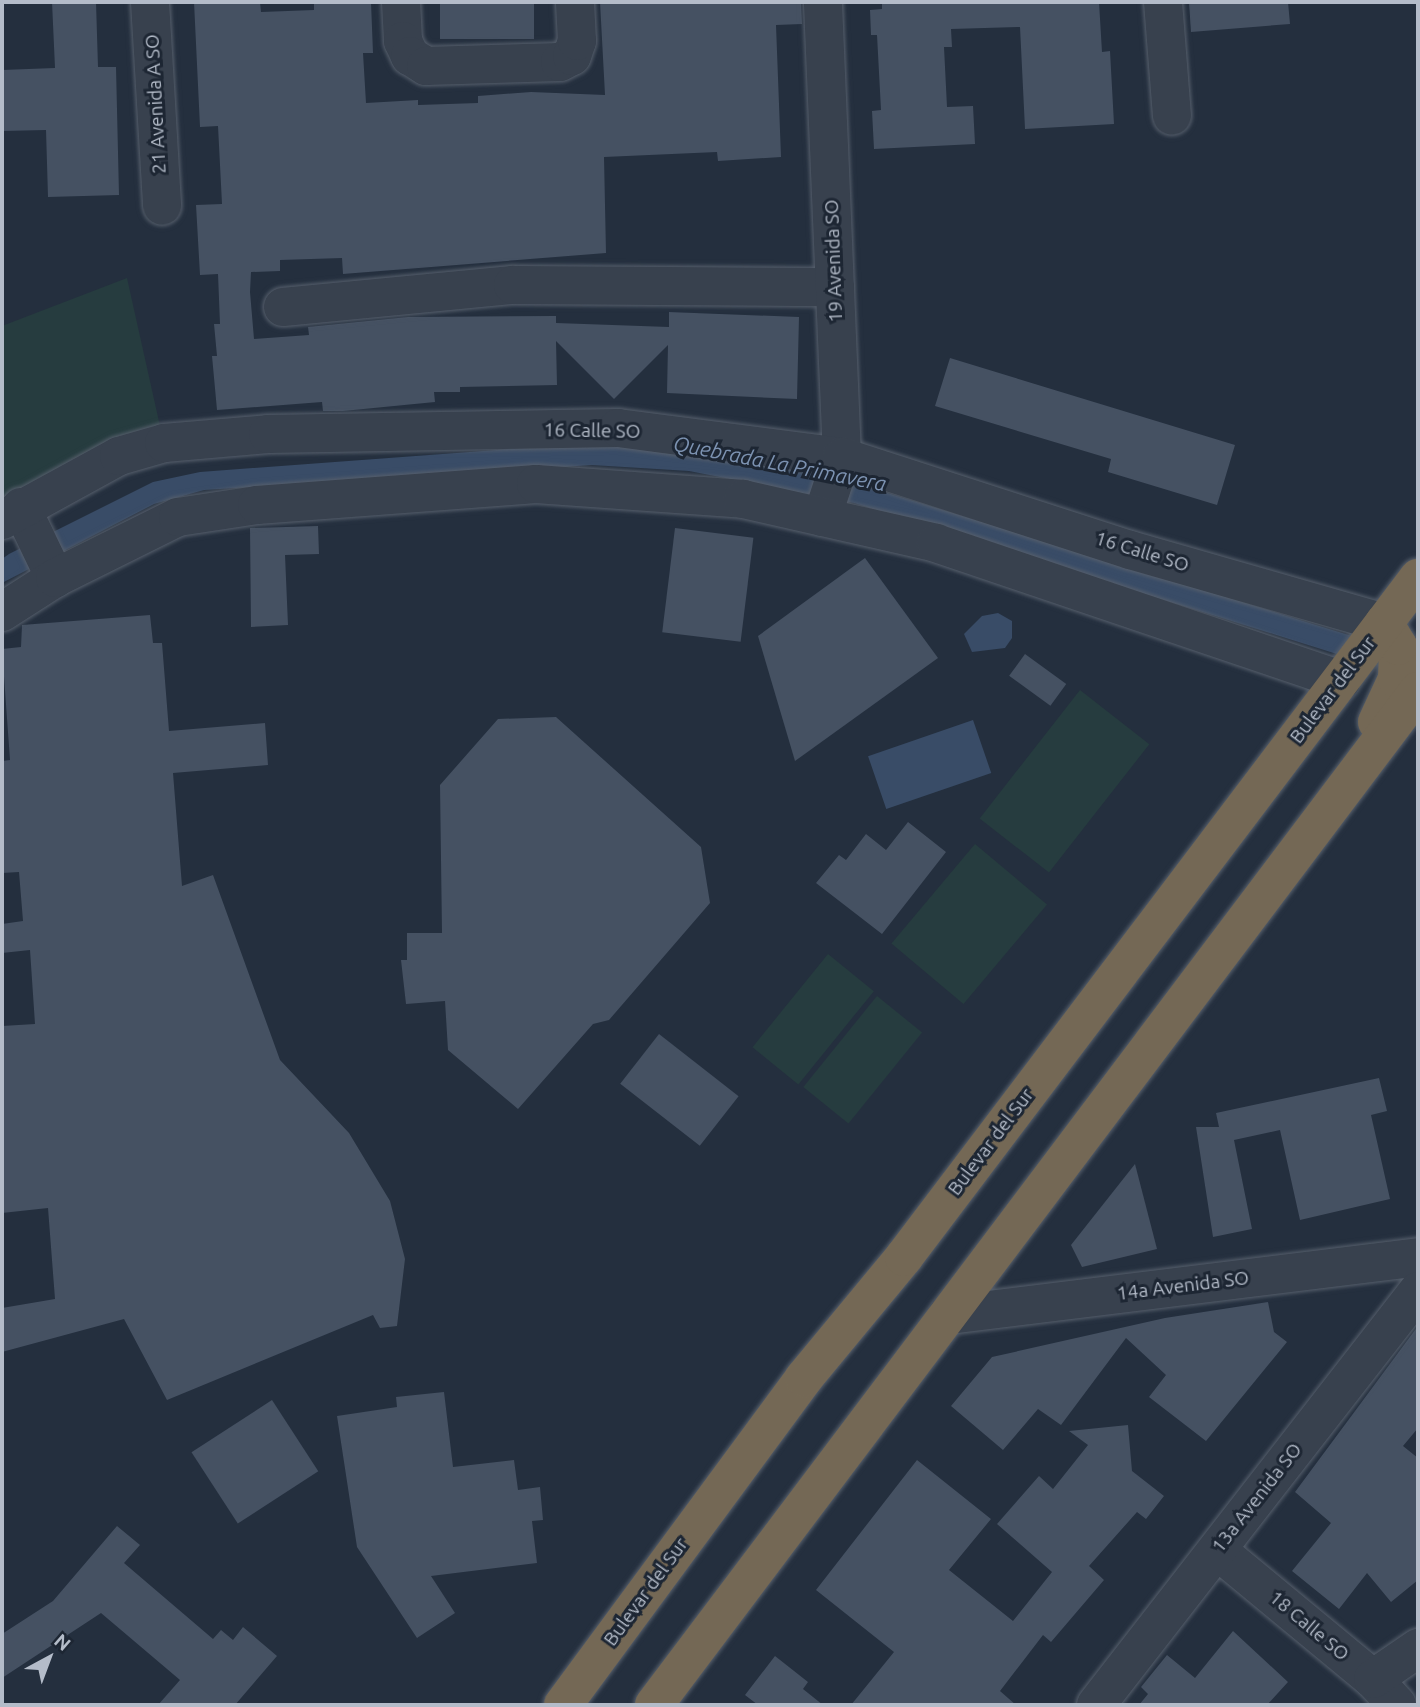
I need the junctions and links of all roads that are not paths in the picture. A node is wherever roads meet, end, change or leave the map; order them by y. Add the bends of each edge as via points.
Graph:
1 (150, 2) edge
2 (401, 2) edge
3 (575, 2) edge
4 (823, 2) edge
5 (1163, 2) edge
6 (1171, 116) dead end
7 (162, 206) dead end
8 (835, 287) junction
9 (283, 307) dead end
10 (841, 460) junction
11 (823, 515) junction
12 (16, 516) edge
13 (52, 572) junction
14 (1418, 578) edge
15 (2, 612) edge
16 (1384, 623) junction
17 (1340, 680) junction
18 (1418, 691) edge
19 (1348, 784) junction
20 (1418, 1257) edge
21 (1418, 1291) edge
22 (948, 1315) junction
23 (1217, 1550) junction
24 (1418, 1648) edge
25 (1385, 1692) edge
26 (563, 1705) edge
27 (654, 1705) edge
28 (1096, 1705) edge

1 - 7 street, 21 Avenida A SO
2 - 3 street via 403,40 410,56 426,66 560,62 572,56 577,41
4 - 8 street, 19 Avenida SO
5 - 6 street
8 - 9 street via 513,285
8 - 10 street, 19 Avenida SO
10 - 11 street, 19 Avenida SO
10 - 12 street, 16 Calle SO via 618,428 268,434 164,443 119,456
10 - 16 street, 16 Calle SO
11 - 13 street via 743,499 536,484 257,505 178,517
11 - 17 street via 936,543
12 - 13 street
13 - 15 street
14 - 16 highway, Bulevar del Sur
16 - 17 highway, Bulevar del Sur
16 - 19 highway via 1398,646 1397,679
17 - 26 highway, Bulevar del Sur via 904,1257 804,1378
18 - 19 highway
19 - 22 highway
20 - 22 street, 14a Avenida SO
21 - 23 street, 13a Avenida SO
22 - 27 highway
23 - 25 street, 18 Calle SO
23 - 28 street, 13a Avenida SO
24 - 25 street

